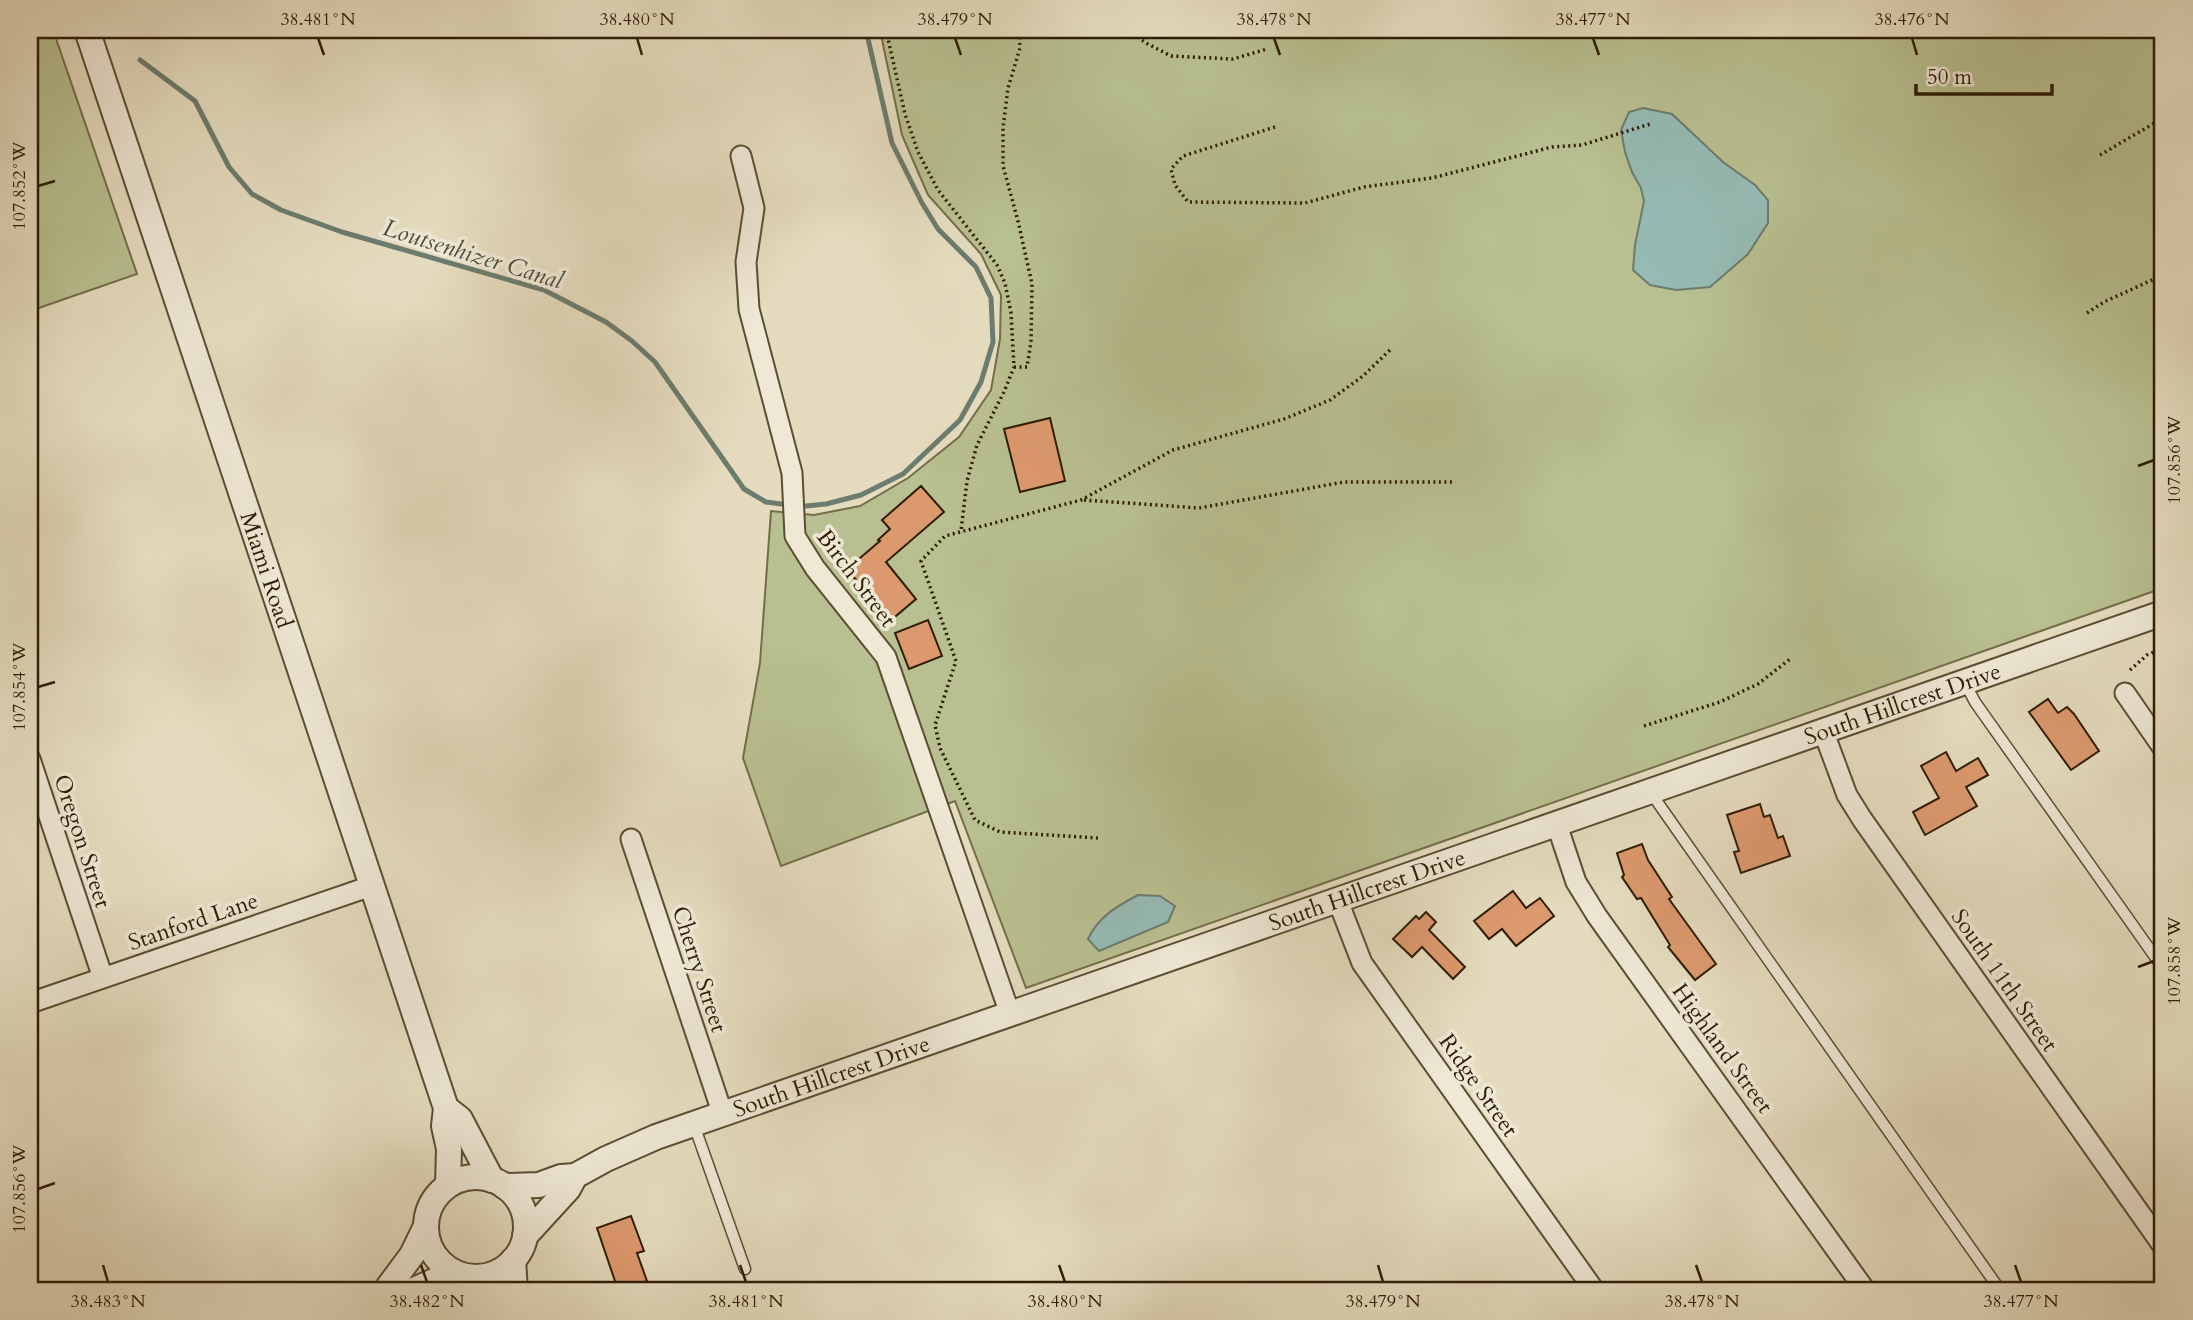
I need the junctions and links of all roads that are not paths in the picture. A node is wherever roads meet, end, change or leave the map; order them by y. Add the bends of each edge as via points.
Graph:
1 (86, 30) edge
2 (741, 156) dead end
3 (2163, 613) edge
4 (1965, 683) junction
5 (2125, 693) dead end
6 (1824, 733) junction
7 (2160, 737) edge
8 (30, 759) edge
9 (1650, 792) junction
10 (1558, 825) junction
11 (631, 839) dead end
12 (371, 886) junction
13 (1338, 901) junction
14 (2163, 968) edge
15 (103, 978) junction
16 (30, 1003) edge
17 (1010, 1014) junction
18 (446, 1108) junction
19 (723, 1115) junction
20 (694, 1125) junction
21 (575, 1176) junction
22 (498, 1183) junction
23 (448, 1185) junction
24 (426, 1226) junction
25 (525, 1236) junction
26 (2163, 1246) edge
27 (513, 1260) junction
28 (745, 1269) dead end
29 (468, 1280) edge
30 (386, 1290) edge
31 (414, 1290) edge
32 (515, 1290) edge
33 (1594, 1290) edge
34 (1865, 1290) edge
35 (2000, 1290) edge

1 - 12 street, Miami Road
2 - 17 street, Birch Street via 754,208 746,262 749,309 792,473 795,536 886,657
3 - 4 street, South Hillcrest Drive
4 - 6 street, South Hillcrest Drive
4 - 14 lane
5 - 7 street
6 - 9 street, South Hillcrest Drive
6 - 26 street, South 11th Street via 1847,795 1862,819
8 - 15 street, Oregon Street
9 - 10 street, South Hillcrest Drive
9 - 35 lane
10 - 13 street, South Hillcrest Drive
10 - 34 street, Highland Street via 1576,882 1597,916
11 - 19 street, Cherry Street
12 - 15 street, Stanford Lane
12 - 18 street, Miami Road
13 - 17 street, South Hillcrest Drive
13 - 33 street, Ridge Street via 1363,963
15 - 16 street, Stanford Lane
17 - 19 street, South Hillcrest Drive
18 - 22 street, Miami Road via 460,1119
18 - 23 street, Miami Road
19 - 20 street, South Hillcrest Drive
20 - 21 street, South Hillcrest Drive via 627,1149
20 - 28 lane
21 - 22 street, South Hillcrest Drive via 539,1185
21 - 25 street, South Hillcrest Drive
22 - 23 street via 477,1177
22 - 25 street via 522,1208
23 - 24 street via 432,1203
24 - 29 street via 431,1248 445,1266
24 - 30 street
25 - 27 street
27 - 29 street via 501,1270
27 - 32 street
29 - 31 street

